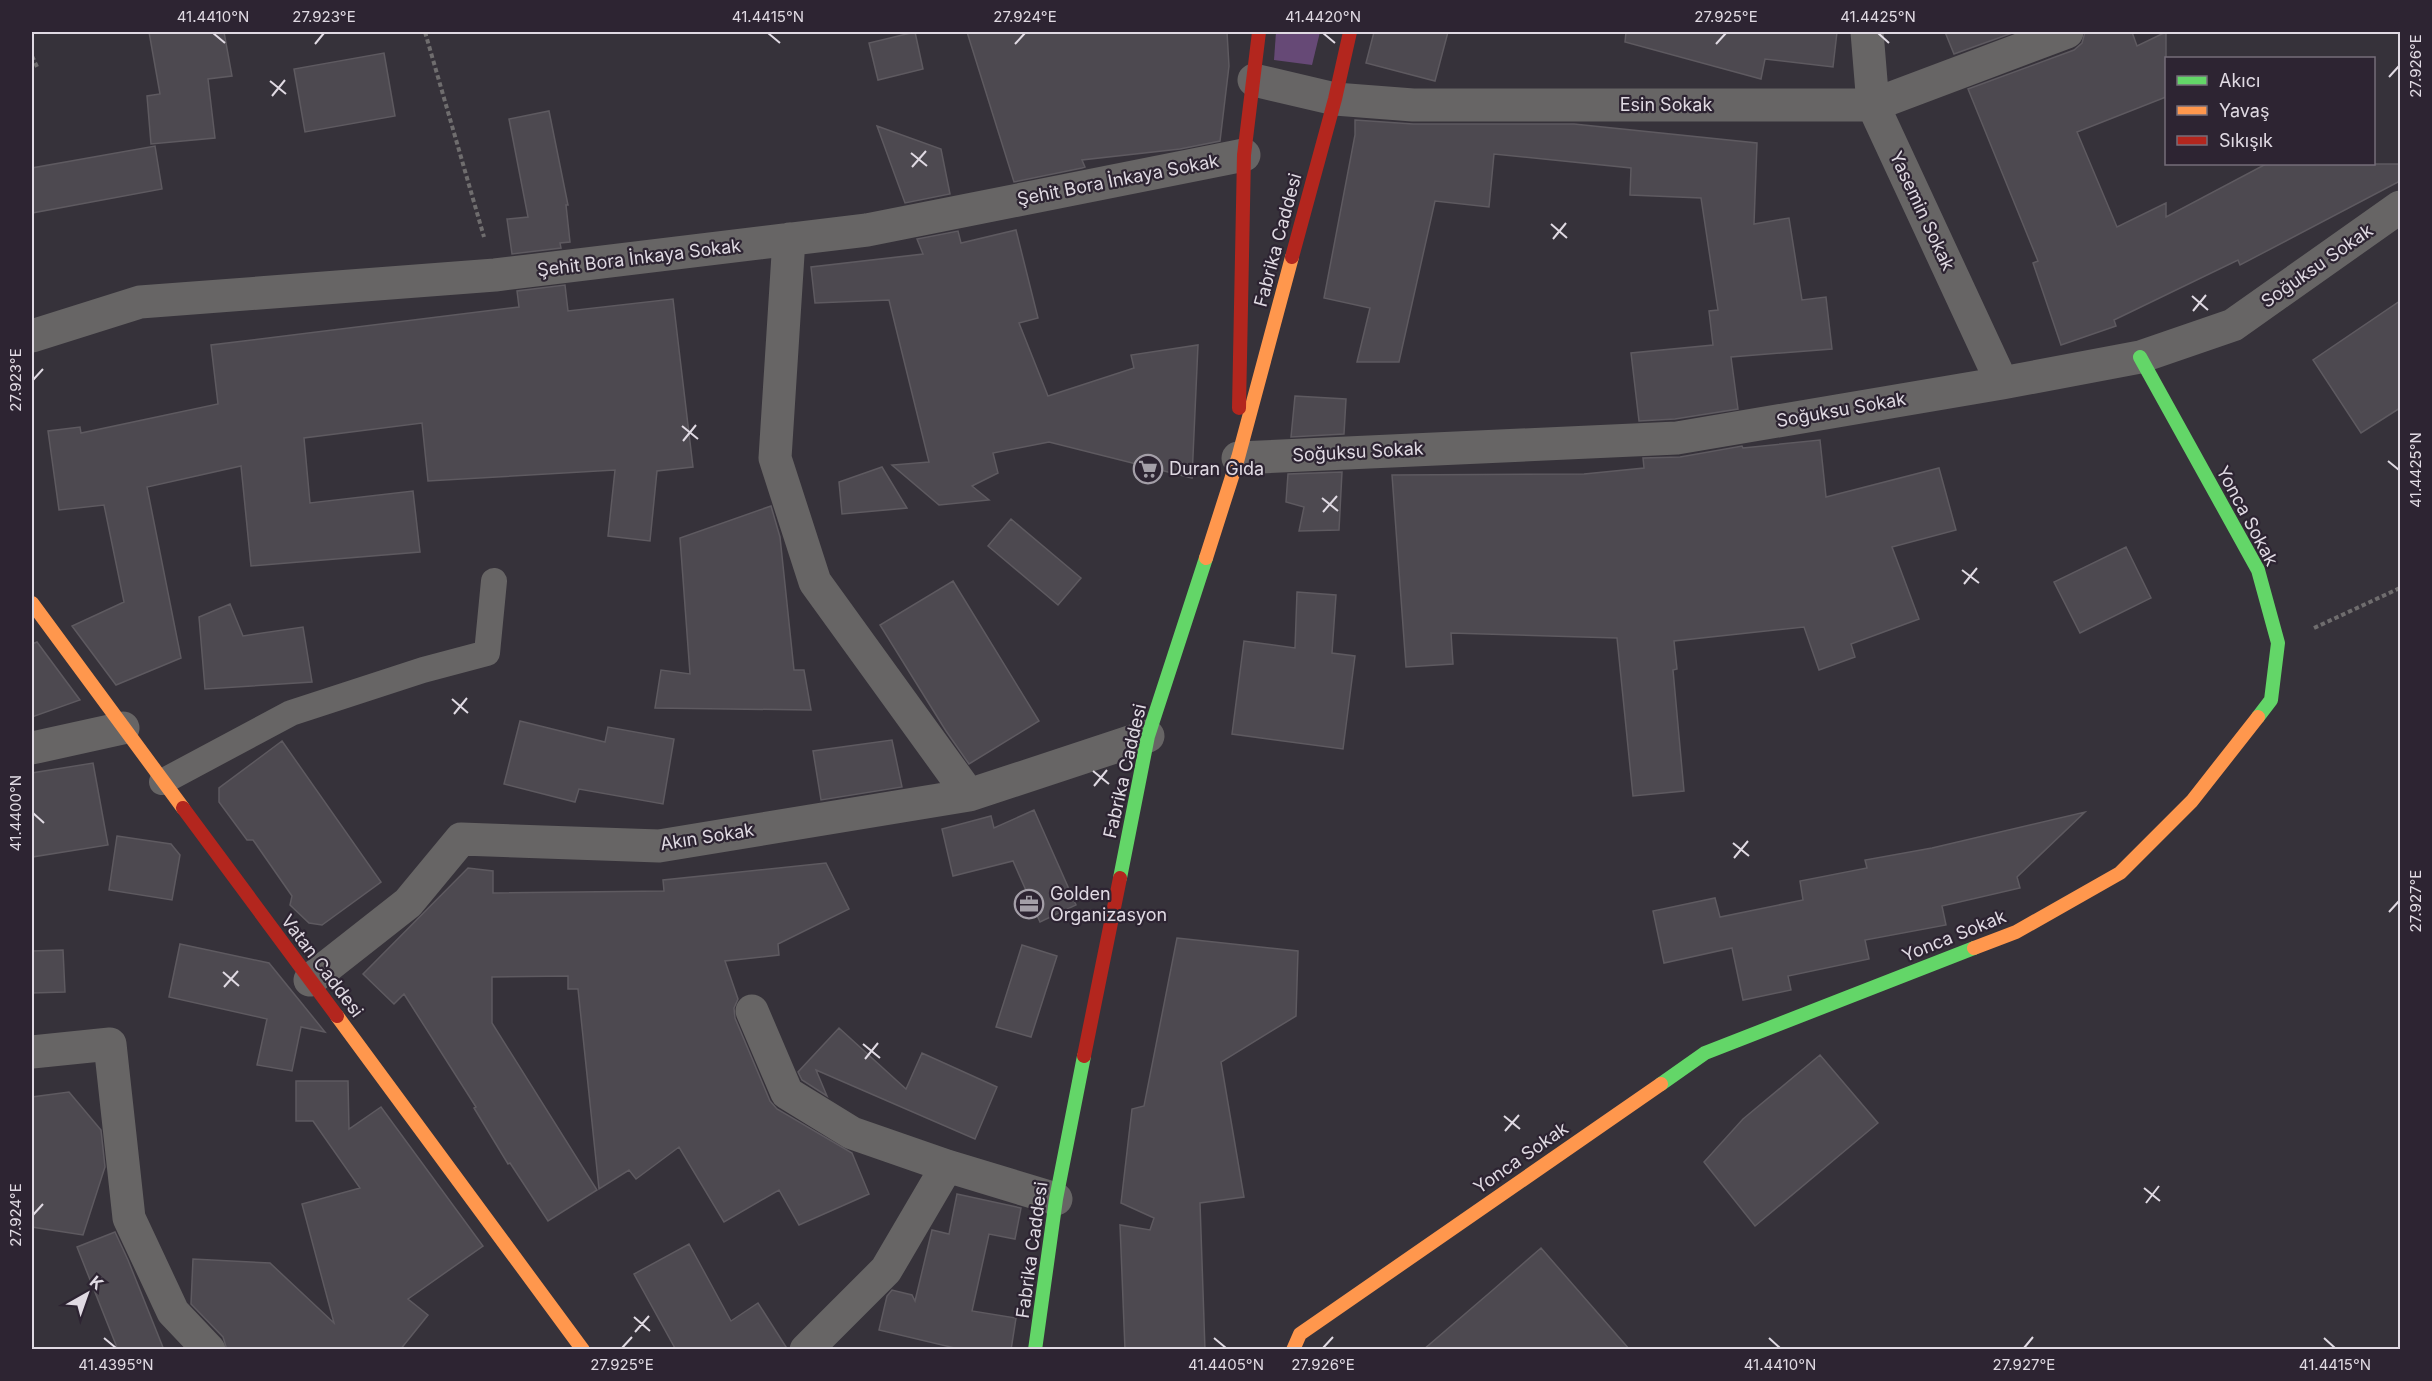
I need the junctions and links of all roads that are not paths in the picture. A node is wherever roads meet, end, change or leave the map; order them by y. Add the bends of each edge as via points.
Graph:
1 (1259, 32) edge
2 (1350, 32) edge
3 (1867, 32) edge
4 (2067, 32) edge
5 (1254, 80) junction
6 (1335, 99) junction
7 (1873, 105) junction
8 (1244, 155) junction
9 (2400, 207) edge
10 (789, 239) junction
11 (32, 336) edge
12 (2140, 357) junction
13 (2002, 383) junction
14 (1238, 458) junction
15 (494, 581) dead end
16 (32, 603) edge
17 (123, 728) junction
18 (1148, 736) junction
19 (32, 748) edge
20 (162, 782) junction
21 (969, 795) junction
22 (310, 980) junction
23 (752, 1011) dead end
24 (32, 1052) edge
25 (947, 1166) junction
26 (1056, 1199) junction
27 (209, 1350) edge
28 (583, 1350) edge
29 (806, 1350) edge
30 (1035, 1350) edge
31 (1293, 1350) edge

1 - 5 main road, Fabrika Caddesi
2 - 6 main road, Fabrika Caddesi
3 - 7 street, Yasemin Sokak
4 - 7 street, Esin Sokak
5 - 6 street, Esin Sokak
5 - 8 main road, Fabrika Caddesi
6 - 7 street, Esin Sokak via 1413,105
6 - 14 main road, Fabrika Caddesi
7 - 13 street, Yasemin Sokak
8 - 10 street, Şehit Bora İnkaya Sokak via 867,230
8 - 14 main road, Fabrika Caddesi
9 - 12 street, Soğuksu Sokak via 2233,325
10 - 11 street, Şehit Bora İnkaya Sokak via 495,275 140,302
10 - 21 street via 775,458 815,582
12 - 13 street, Soğuksu Sokak
12 - 31 main road, Yonca Sokak via 2258,570 2278,643 2271,700 2192,801 2120,873 2016,932 1705,1053 1300,1334
13 - 14 street, Soğuksu Sokak via 1677,438
14 - 18 main road, Fabrika Caddesi
15 - 20 lane via 487,653 291,713
16 - 17 main road, Vatan Caddesi
17 - 19 street
17 - 20 main road, Vatan Caddesi
18 - 21 street, Akın Sokak
18 - 26 main road, Fabrika Caddesi
20 - 22 main road, Vatan Caddesi
21 - 22 street, Akın Sokak via 658,846 461,839 408,903
22 - 28 main road, Vatan Caddesi
23 - 25 street via 787,1093 852,1133
24 - 27 street via 110,1044 129,1218 172,1312
25 - 26 street
25 - 29 street via 886,1270
26 - 30 main road, Fabrika Caddesi

